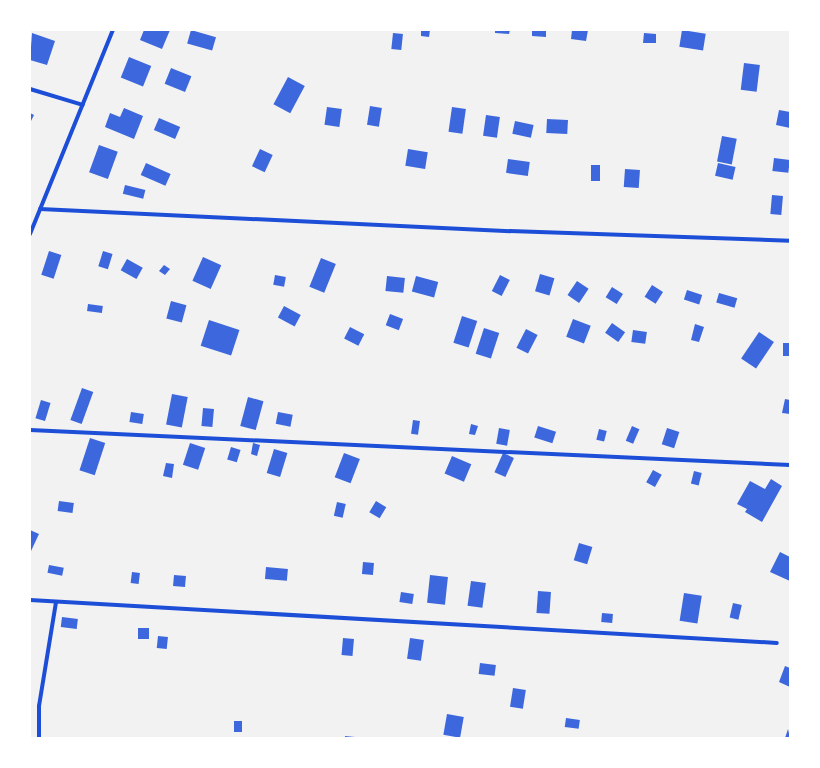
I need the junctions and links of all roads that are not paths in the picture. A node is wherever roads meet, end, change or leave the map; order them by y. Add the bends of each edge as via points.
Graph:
1 (113, 30) edge
2 (30, 89) edge
3 (83, 105) junction
4 (40, 208) junction
5 (30, 234) edge
6 (790, 241) edge
7 (30, 430) edge
8 (790, 465) edge
9 (30, 600) edge
10 (56, 602) junction
11 (777, 643) dead end
12 (38, 738) edge

1 - 3 street
2 - 3 street
3 - 4 street
4 - 5 street
4 - 6 street via 510,231
7 - 8 street
9 - 10 street
10 - 11 street
10 - 12 street via 39,706

